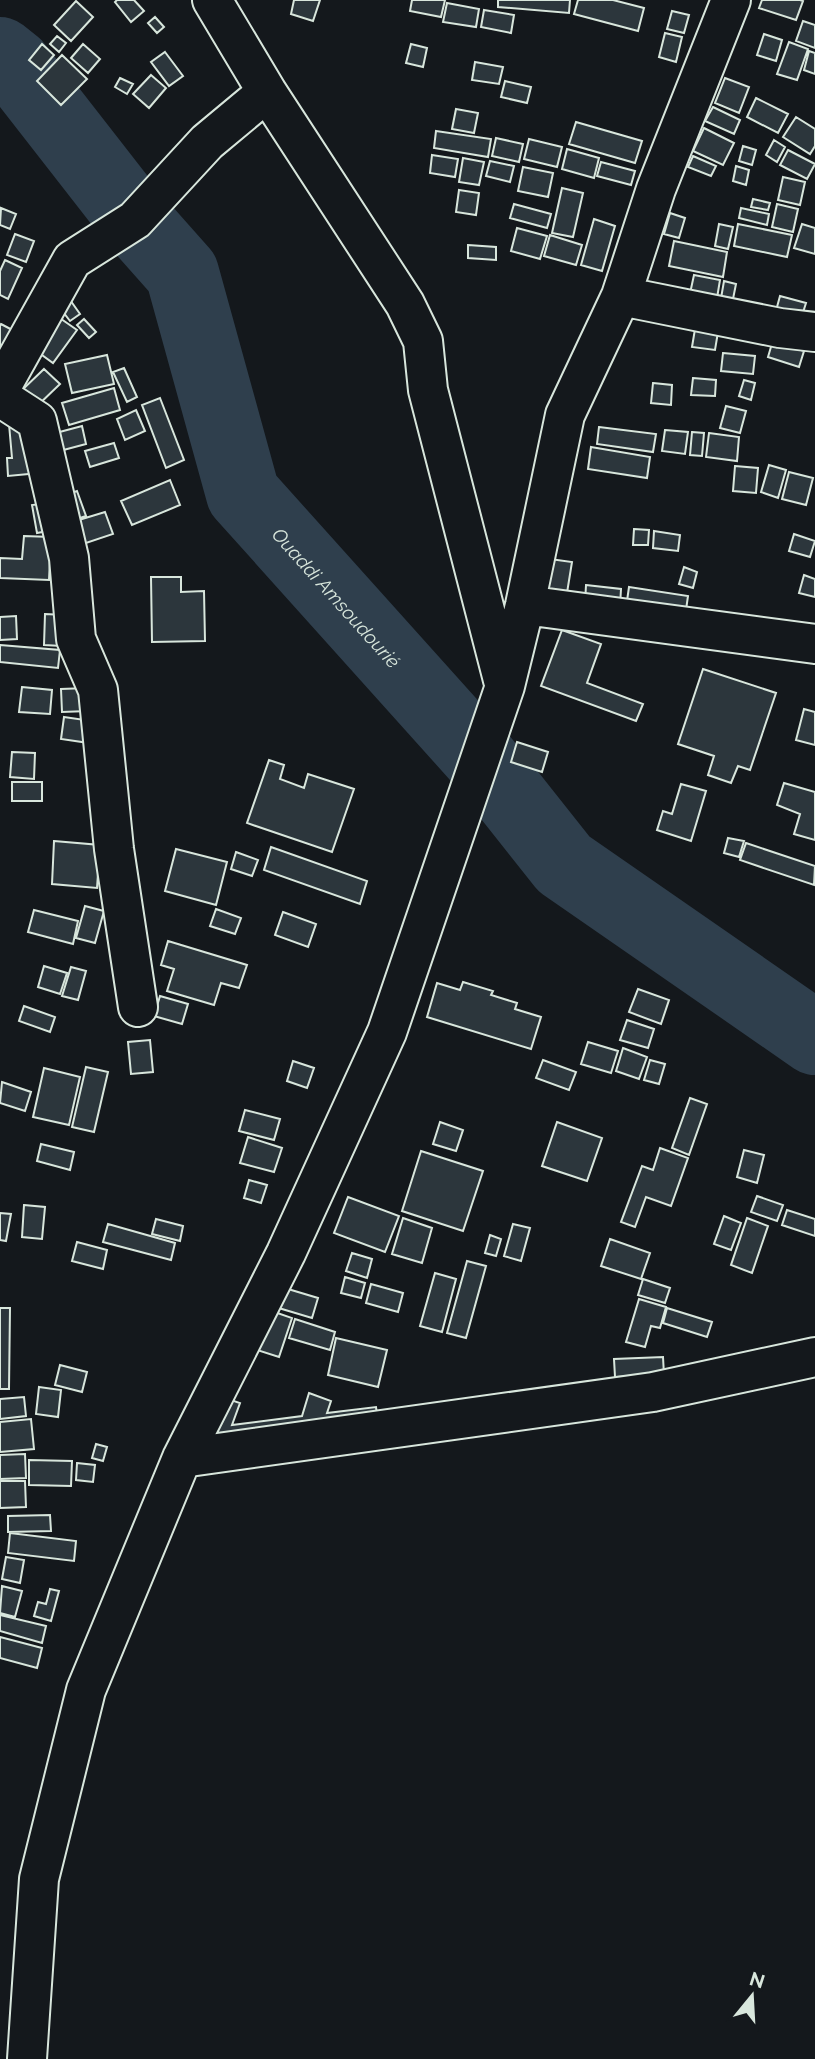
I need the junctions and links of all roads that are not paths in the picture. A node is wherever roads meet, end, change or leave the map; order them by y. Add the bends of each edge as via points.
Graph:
1 (212, 0) edge
2 (731, 0) edge
3 (267, 92) junction
4 (621, 296) junction
5 (815, 332) edge
6 (0, 390) edge
7 (0, 397) edge
8 (525, 605) junction
9 (815, 644) edge
10 (505, 686) junction
11 (138, 1007) dead end
12 (815, 1357) edge
13 (182, 1458) junction
14 (27, 2059) edge

1 - 3 street
2 - 4 street via 656,189
3 - 6 street via 207,142 135,220 72,260
3 - 10 street via 405,304 423,341 428,390
4 - 5 street
4 - 8 street via 565,415
7 - 11 street via 37,421 69,558 76,639 98,690 114,849
8 - 9 street
8 - 10 street
10 - 13 street via 387,1032 286,1253
12 - 13 street via 653,1392
13 - 14 street via 86,1689 39,1879

